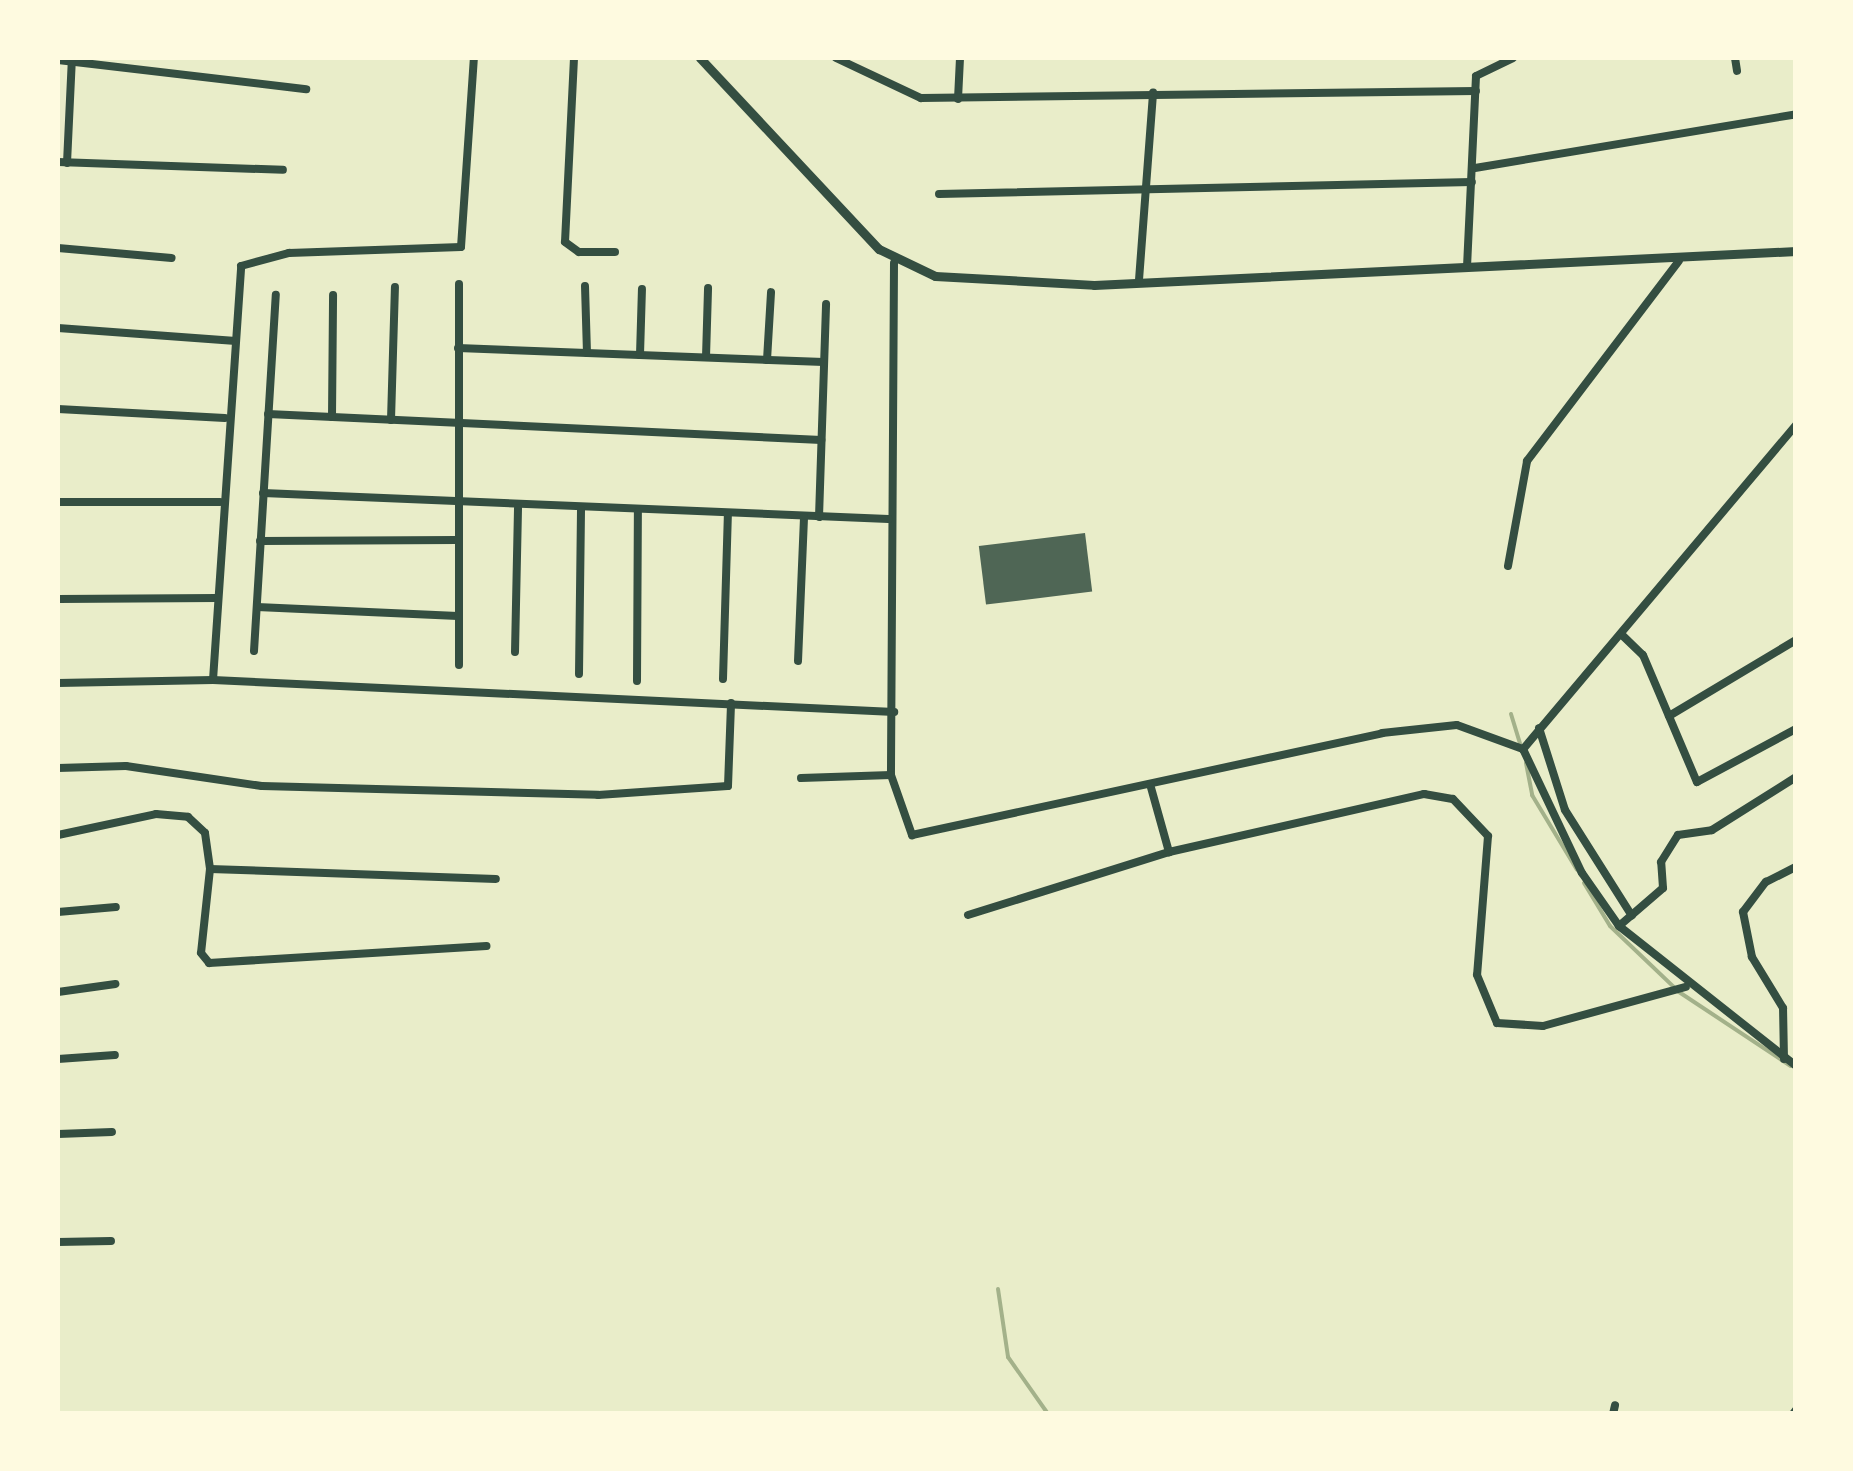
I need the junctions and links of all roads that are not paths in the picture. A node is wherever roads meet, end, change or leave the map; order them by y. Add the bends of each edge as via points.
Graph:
1 (474, 58) edge
2 (574, 58) edge
3 (700, 58) edge
4 (836, 58) edge
5 (960, 58) edge
6 (1513, 58) edge
7 (1735, 58) edge
8 (58, 60) edge
9 (72, 60) edge
10 (1737, 71) dead end
11 (306, 89) dead end
12 (1476, 91) junction
13 (1153, 93) junction
14 (958, 100) junction
15 (1796, 114) edge
16 (62, 162) edge
17 (1475, 168) junction
18 (283, 170) dead end
19 (1472, 182) junction
20 (938, 194) dead end
21 (1146, 195) junction
22 (58, 248) edge
23 (1796, 251) edge
24 (615, 252) dead end
25 (172, 258) dead end
26 (1679, 260) junction
27 (894, 263) junction
28 (1467, 267) junction
29 (1139, 280) junction
30 (459, 284) dead end
31 (585, 286) dead end
32 (395, 287) dead end
33 (708, 288) dead end
34 (642, 289) dead end
35 (772, 292) dead end
36 (276, 295) dead end
37 (334, 295) dead end
38 (826, 304) dead end
39 (58, 328) edge
40 (233, 341) junction
41 (458, 348) junction
42 (587, 352) junction
43 (640, 355) junction
44 (706, 357) junction
45 (766, 360) junction
46 (824, 362) junction
47 (58, 410) edge
48 (268, 414) junction
49 (332, 417) junction
50 (225, 418) junction
51 (391, 420) junction
52 (456, 424) junction
53 (1796, 426) edge
54 (822, 440) junction
55 (263, 494) junction
56 (58, 502) edge
57 (220, 502) junction
58 (457, 504) junction
59 (518, 508) junction
60 (581, 510) junction
61 (638, 512) junction
62 (728, 514) junction
63 (804, 517) junction
64 (819, 517) junction
65 (888, 519) junction
66 (457, 540) junction
67 (260, 541) junction
68 (1508, 566) dead end
69 (217, 598) junction
70 (58, 599) edge
71 (256, 607) junction
72 (458, 616) junction
73 (1621, 634) junction
74 (1796, 640) edge
75 (254, 652) dead end
76 (516, 652) dead end
77 (798, 661) dead end
78 (458, 665) dead end
79 (579, 674) dead end
80 (723, 679) dead end
81 (213, 680) junction
82 (637, 681) dead end
83 (58, 683) edge
84 (731, 703) junction
85 (894, 712) junction
86 (1669, 716) junction
87 (1539, 728) junction
88 (1796, 730) edge
89 (1522, 749) junction
90 (58, 768) edge
91 (891, 774) junction
92 (1549, 774) junction
93 (1796, 777) edge
94 (802, 778) dead end
95 (1532, 781) junction
96 (1150, 784) junction
97 (58, 836) edge
98 (1169, 852) junction
99 (1796, 867) edge
100 (210, 870) junction
101 (496, 879) dead end
102 (116, 907) dead end
103 (58, 912) edge
104 (968, 915) dead end
105 (1631, 916) junction
106 (1619, 926) junction
107 (486, 946) dead end
108 (115, 984) dead end
109 (1686, 987) junction
110 (58, 992) edge
111 (1793, 1050) edge
112 (115, 1055) dead end
113 (58, 1059) edge
114 (1784, 1059) junction
115 (1796, 1066) edge
116 (112, 1132) dead end
117 (58, 1134) edge
118 (111, 1241) dead end
119 (58, 1242) edge

1 - 40 street via 461,246 251,258 240,266
2 - 24 street via 566,242 579,252
3 - 27 street
4 - 14 street via 889,90
5 - 14 street
6 - 12 street via 1480,70
7 - 10 street
8 - 9 street
9 - 11 street
9 - 16 street
12 - 13 street
12 - 17 street
13 - 14 street
13 - 21 street
15 - 17 street
16 - 18 street
17 - 19 street
19 - 21 street
19 - 28 street
20 - 21 street
21 - 29 street
22 - 25 street
23 - 26 street
26 - 28 street
26 - 68 street via 1527,461
27 - 29 street via 948,278
27 - 65 street
28 - 29 street
30 - 41 street
31 - 42 street
32 - 51 street
33 - 44 street
34 - 43 street
35 - 45 street
36 - 48 street
37 - 49 street
38 - 46 street
39 - 40 street
40 - 50 street
41 - 42 street
41 - 52 street
42 - 43 street
43 - 44 street
44 - 45 street
45 - 46 street
46 - 54 street
47 - 50 street
48 - 49 street
48 - 55 street
49 - 51 street
50 - 57 street
51 - 52 street
52 - 54 street
52 - 58 street
53 - 73 street
54 - 64 street
55 - 58 street
55 - 67 street
56 - 57 street
57 - 69 street
58 - 59 street
58 - 66 street
59 - 60 street
59 - 76 street
60 - 61 street
60 - 79 street
61 - 62 street
61 - 82 street
62 - 63 street
62 - 80 street
63 - 64 street
63 - 77 street
64 - 65 street
65 - 85 street
66 - 67 street
66 - 72 street
67 - 71 street
69 - 70 street
69 - 81 street
71 - 72 street
71 - 75 street
72 - 78 street
73 - 86 street via 1643,655
73 - 87 street
74 - 86 street
81 - 83 street
81 - 84 street
84 - 85 street
84 - 90 street via 728,786 614,795 262,786 146,768
85 - 91 street
86 - 88 street via 1701,783
87 - 89 street
87 - 92 street
89 - 95 street
89 - 96 street via 1457,725
91 - 94 street
91 - 96 street via 912,835
92 - 95 street
92 - 105 street
93 - 105 street via 1712,830 1678,836 1661,862 1664,888
95 - 106 street
96 - 98 street
97 - 100 street via 156,814 188,818 205,833
98 - 104 street
98 - 109 street via 1408,797 1453,799 1488,836 1478,975 1497,1023 1543,1026
99 - 111 street via 1766,882 1743,912 1752,957 1783,1008
100 - 101 street
100 - 107 street via 201,953 209,963
102 - 103 street
105 - 106 street
106 - 109 street
108 - 110 street
109 - 114 street
111 - 114 street
112 - 113 street
114 - 115 street
116 - 117 street
118 - 119 street

